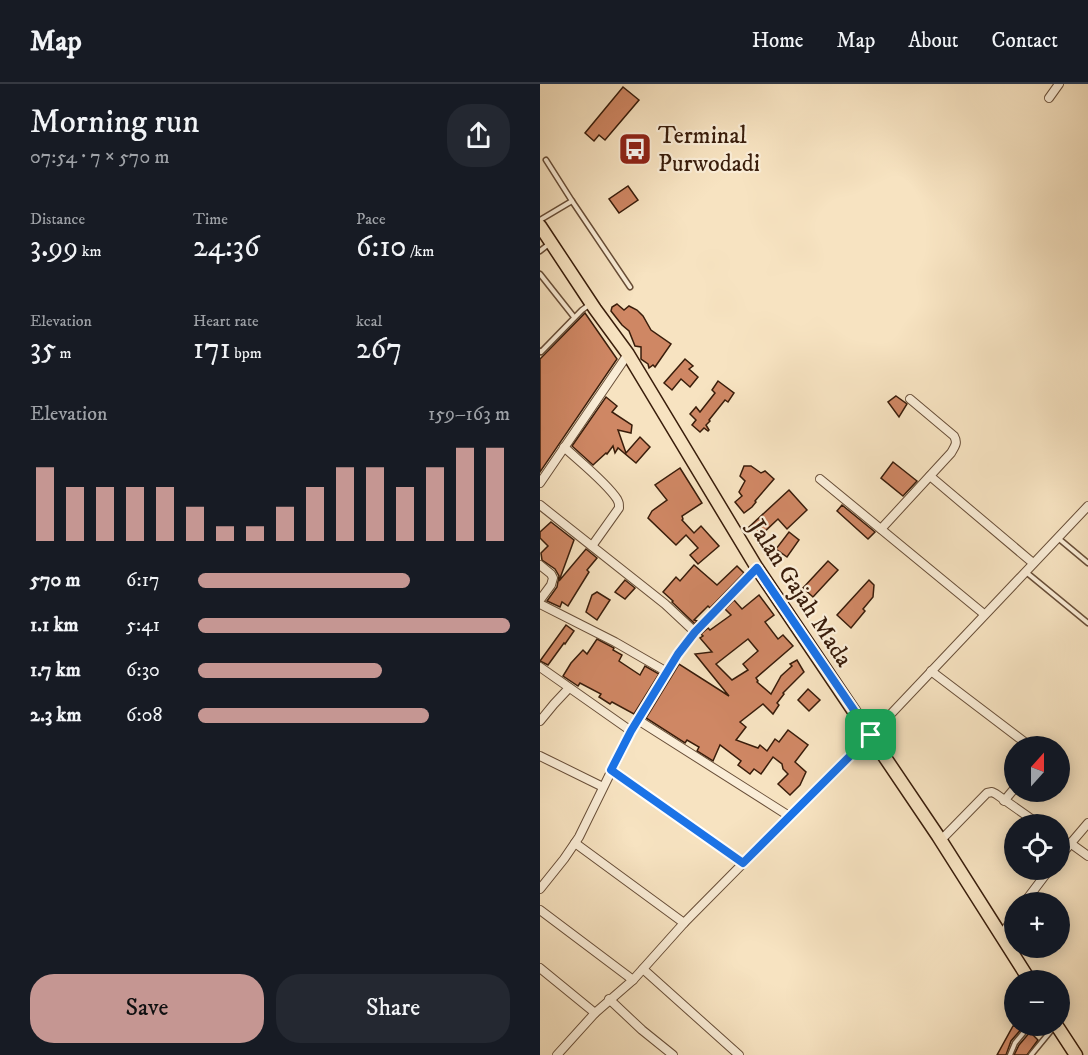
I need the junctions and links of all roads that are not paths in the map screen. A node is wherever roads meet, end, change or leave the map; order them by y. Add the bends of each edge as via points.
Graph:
1 (1059, 84) edge
2 (1048, 98) dead end
3 (546, 160) dead end
4 (572, 201) junction
5 (540, 220) edge
6 (540, 226) edge
7 (551, 243) junction
8 (540, 251) edge
9 (540, 274) edge
10 (630, 287) dead end
11 (592, 304) junction
12 (574, 318) junction
13 (540, 352) edge
14 (628, 354) junction
15 (910, 399) dead end
16 (564, 447) junction
17 (930, 476) junction
18 (820, 479) dead end
19 (540, 483) edge
20 (540, 505) edge
21 (1088, 506) edge
22 (880, 529) junction
23 (1058, 537) junction
24 (592, 546) junction
25 (1033, 563) junction
26 (1088, 563) edge
27 (540, 566) edge
28 (757, 568) junction
29 (1025, 572) junction
30 (540, 602) edge
31 (984, 614) junction
32 (1088, 622) edge
33 (695, 632) junction
34 (540, 668) edge
35 (931, 671) junction
36 (668, 672) junction
37 (569, 688) junction
38 (638, 720) junction
39 (540, 721) edge
40 (631, 731) junction
41 (871, 735) junction
42 (1017, 736) edge
43 (540, 756) edge
44 (611, 770) junction
45 (603, 787) junction
46 (1004, 801) edge
47 (1006, 802) edge
48 (1024, 814) edge
49 (789, 816) junction
50 (1088, 823) edge
51 (941, 840) junction
52 (575, 843) junction
53 (1070, 843) edge
54 (1070, 846) edge
55 (1088, 856) edge
56 (743, 863) junction
57 (1041, 880) edge
58 (540, 889) edge
59 (1032, 892) edge
60 (540, 910) edge
61 (684, 923) junction
62 (1004, 932) edge
63 (1002, 935) junction
64 (540, 968) edge
65 (643, 969) junction
66 (1023, 970) edge
67 (633, 980) junction
68 (609, 999) junction
69 (595, 1013) junction
70 (1021, 1036) edge
71 (1047, 1036) edge
72 (1063, 1036) edge
73 (557, 1055) edge
74 (673, 1055) edge
75 (739, 1055) edge
76 (1010, 1055) edge
77 (1031, 1055) edge
78 (1076, 1055) edge

1 - 2 street
3 - 4 lane
4 - 5 lane
4 - 10 lane
6 - 7 main road, Jalan Gajah Mada
7 - 8 lane
7 - 11 main road, Jalan Gajah Mada
9 - 12 lane
11 - 12 lane
11 - 14 main road, Jalan Gajah Mada
12 - 13 lane
14 - 16 street
14 - 28 main road, Jalan Gajah Mada
15 - 17 street via 956,440 951,453
16 - 19 street
16 - 24 street via 604,484 619,504
17 - 22 street
17 - 25 street
18 - 22 street
20 - 24 street
21 - 23 street
22 - 31 street
23 - 25 street
23 - 26 lane
24 - 33 street
25 - 29 street
27 - 30 street via 553,580
28 - 33 street
28 - 41 main road, Jalan Gajah Mada
29 - 31 street
29 - 32 lane
30 - 36 street
31 - 35 street
33 - 36 street
34 - 37 street
35 - 41 street
35 - 42 street
36 - 38 street
37 - 39 street
37 - 40 street
38 - 40 street
38 - 49 street
40 - 44 street
41 - 49 street
41 - 51 main road, Jalan Gajah Mada
43 - 45 street
44 - 45 street
44 - 56 street
45 - 52 street
46 - 51 street via 992,792 987,793
47 - 48 street
49 - 56 street
50 - 53 street
51 - 63 main road, Jalan Gajah Mada
52 - 58 street
52 - 61 street
54 - 55 street
56 - 61 street
57 - 59 street
60 - 67 street
61 - 65 street
62 - 63 street
63 - 66 main road, Jalan Gajah Mada
64 - 69 street
65 - 67 street
65 - 75 street
67 - 68 street
68 - 69 street
68 - 74 street
69 - 73 street
70 - 76 lane
71 - 77 lane
72 - 78 main road

